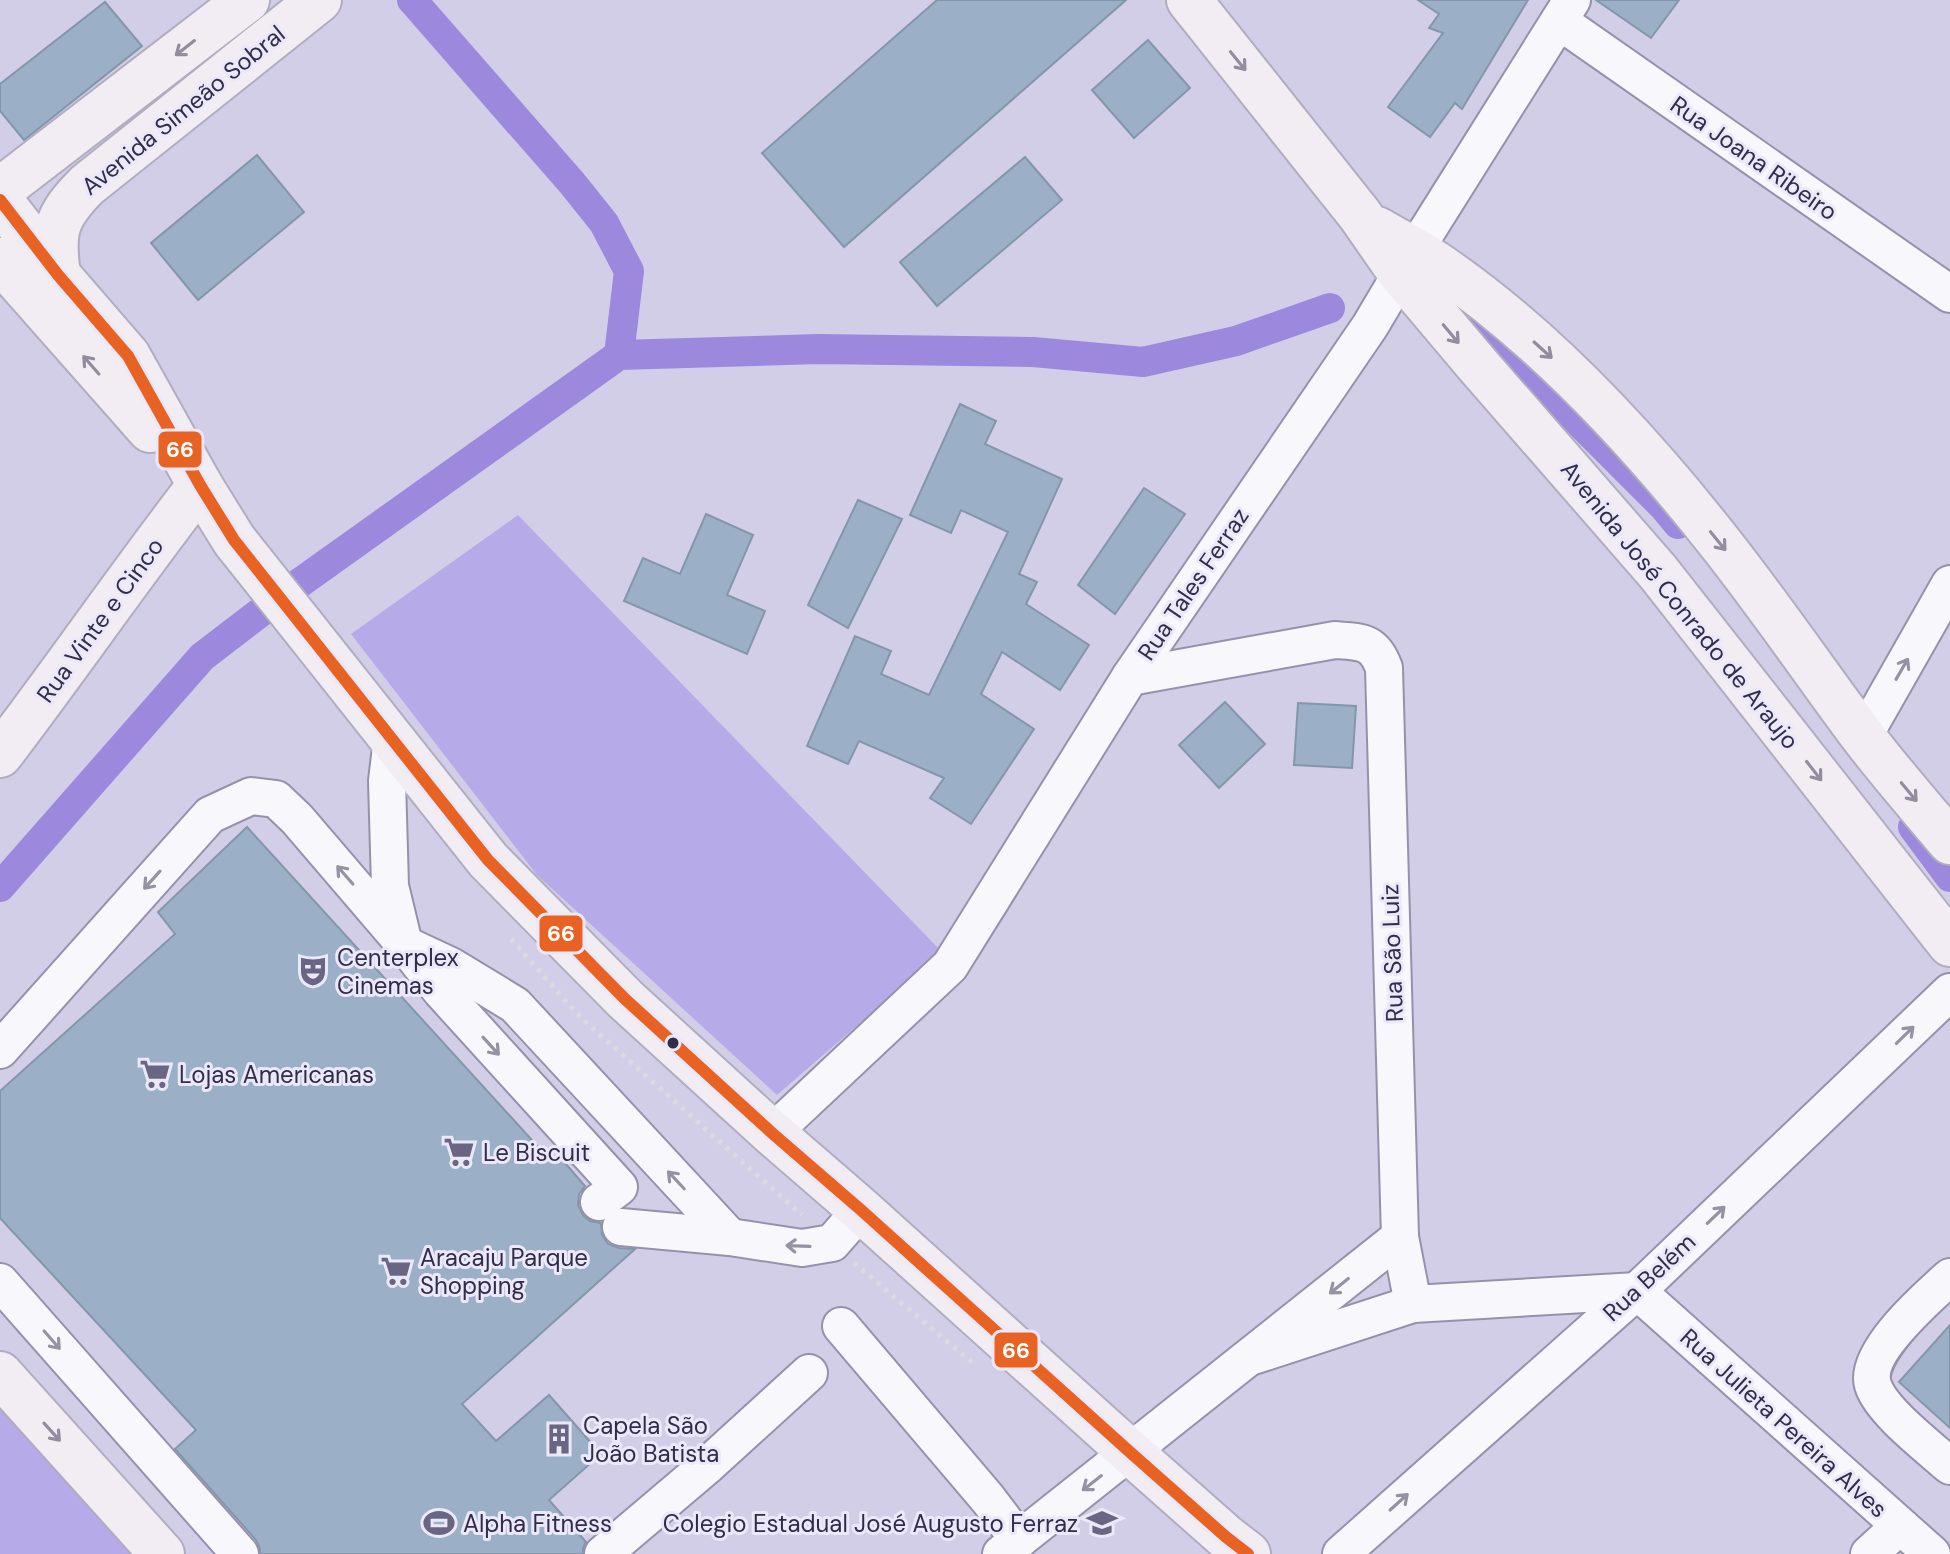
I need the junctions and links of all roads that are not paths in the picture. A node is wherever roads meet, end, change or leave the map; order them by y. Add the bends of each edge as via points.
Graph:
1 (247, 0) edge
2 (299, 0) edge
3 (319, 0) edge
4 (1189, 0) edge
5 (1566, 11) edge
6 (234, 68) junction
7 (0, 190) edge
8 (0, 200) edge
9 (0, 260) edge
10 (1408, 262) junction
11 (58, 275) junction
12 (1950, 294) edge
13 (200, 485) junction
14 (1950, 584) edge
15 (1130, 677) junction
16 (1863, 737) junction
17 (392, 739) junction
18 (0, 755) edge
19 (1950, 842) edge
20 (404, 944) junction
21 (1950, 944) edge
22 (491, 990) junction
23 (1950, 992) edge
24 (462, 1015) junction
25 (0, 1050) edge
26 (607, 1105) junction
27 (772, 1133) junction
28 (572, 1136) junction
29 (861, 1210) junction
30 (730, 1237) junction
31 (1400, 1237) junction
32 (1950, 1277) edge
33 (2, 1283) edge
34 (1637, 1291) junction
35 (1413, 1304) junction
36 (841, 1326) dead end
37 (1250, 1357) junction
38 (809, 1373) dead end
39 (0, 1374) edge
40 (1131, 1453) junction
41 (1950, 1466) edge
42 (1900, 1526) junction
43 (1010, 1547) edge
44 (162, 1554) edge
45 (240, 1554) edge
46 (603, 1554) edge
47 (1248, 1554) edge
48 (1341, 1554) edge
49 (1869, 1554) edge
50 (1932, 1554) edge

1 -> 7 main road, Avenida Simeão Sobral
2 - 6 main road via 247,46
3 - 6 main road, Avenida Simeão Sobral
4 -> 10 main road via 1367,224
5 - 10 street, Rua Tales Ferraz
5 - 12 street, Rua Joana Ribeiro
6 - 11 main road, Avenida Simeão Sobral via 75,197 60,219 54,245
8 - 11 main road
13 -> 9 main road
10 - 15 street, Rua Tales Ferraz via 1370,326
10 -> 16 main road via 1475,292 1574,377 1724,547
10 -> 21 main road, Avenida José Conrado de Araujo via 1476,363 1658,572
11 - 13 main road via 128,356
13 - 17 main road via 234,540
13 - 18 main road, Rua Vinte e Cinco
16 -> 14 street
15 - 27 street, Rua Tales Ferraz via 950,966
15 - 31 street, Rua São Luiz via 1335,640 1369,645 1379,655 1384,668
16 -> 19 main road
17 - 20 street via 387,781 390,886
17 - 27 main road via 488,860 625,999
20 - 22 street
20 - 24 street
20 -> 25 street via 297,819 276,799 251,796 210,815
22 - 24 street via 473,1000
22 - 26 street via 515,1005
34 -> 23 street, Rua Belém
24 -> 28 street
26 - 28 street
30 -> 26 street
27 - 29 main road
28 - 30 street via 619,1187 610,1214
29 -> 30 street via 832,1243 802,1248
29 - 40 main road
31 - 35 street, Rua São Luiz
31 -> 37 street
32 - 41 street via 1908,1315 1884,1347 1876,1358 1872,1383 1884,1405
33 -> 45 street
34 - 35 street
34 - 42 street, Rua Julieta Pereira Alves
48 -> 34 street, Rua Belém
35 - 37 street
36 - 43 street via 988,1499
37 - 40 street
38 - 46 street
39 -> 44 main road
40 -> 43 street
40 - 47 main road
42 - 49 street
42 - 50 street, Rua Julieta Pereira Alves

